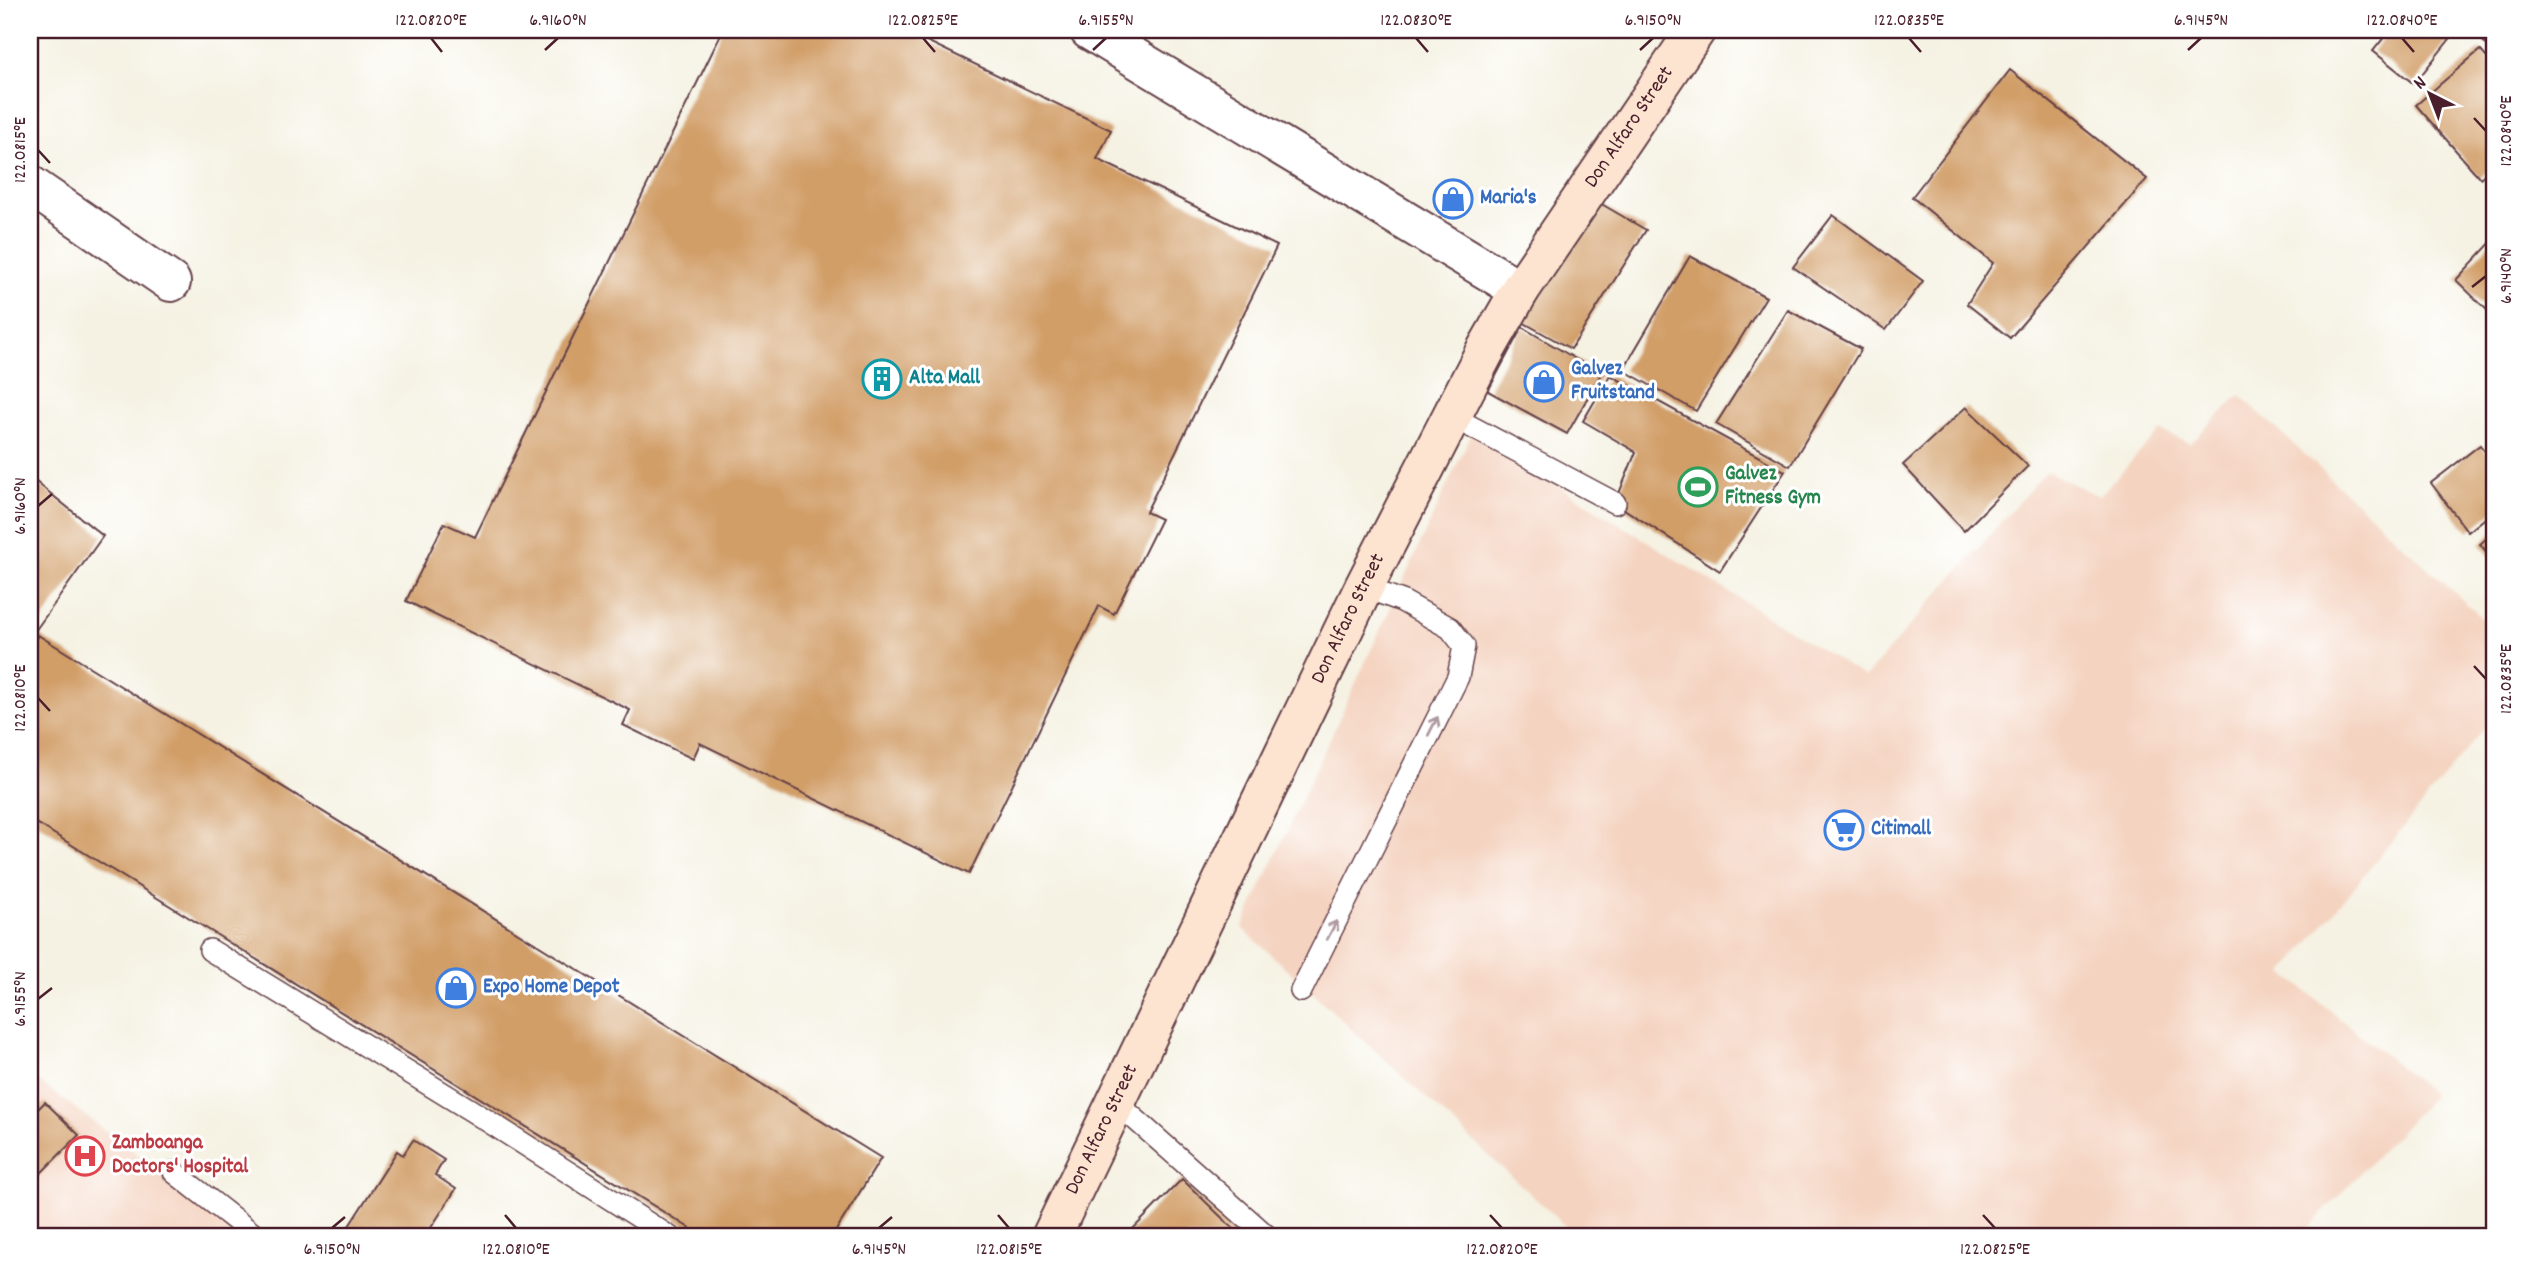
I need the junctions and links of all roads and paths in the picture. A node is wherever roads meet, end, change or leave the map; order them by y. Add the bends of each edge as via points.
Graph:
1 (1089, 30) edge
2 (1696, 30) edge
3 (30, 185) edge
4 (171, 282) dead end
5 (1520, 290) junction
6 (1451, 416) junction
7 (1615, 503) dead end
8 (1364, 587) junction
9 (211, 950) dead end
10 (1301, 991) dead end
11 (1117, 1103) junction
12 (174, 1172) dead end
13 (254, 1236) edge
14 (670, 1237) edge
15 (1051, 1237) edge
16 (1268, 1237) edge

1 - 5 street
2 - 5 main road, Don Alfaro Street
3 - 4 street
5 - 6 main road, Don Alfaro Street
6 - 7 lane
6 - 8 main road, Don Alfaro Street
10 -> 8 lane via 1458,677 1464,646 1450,628 1402,601
8 - 11 main road, Don Alfaro Street
9 - 14 lane
11 - 15 main road, Don Alfaro Street
11 - 16 lane
12 - 13 lane

